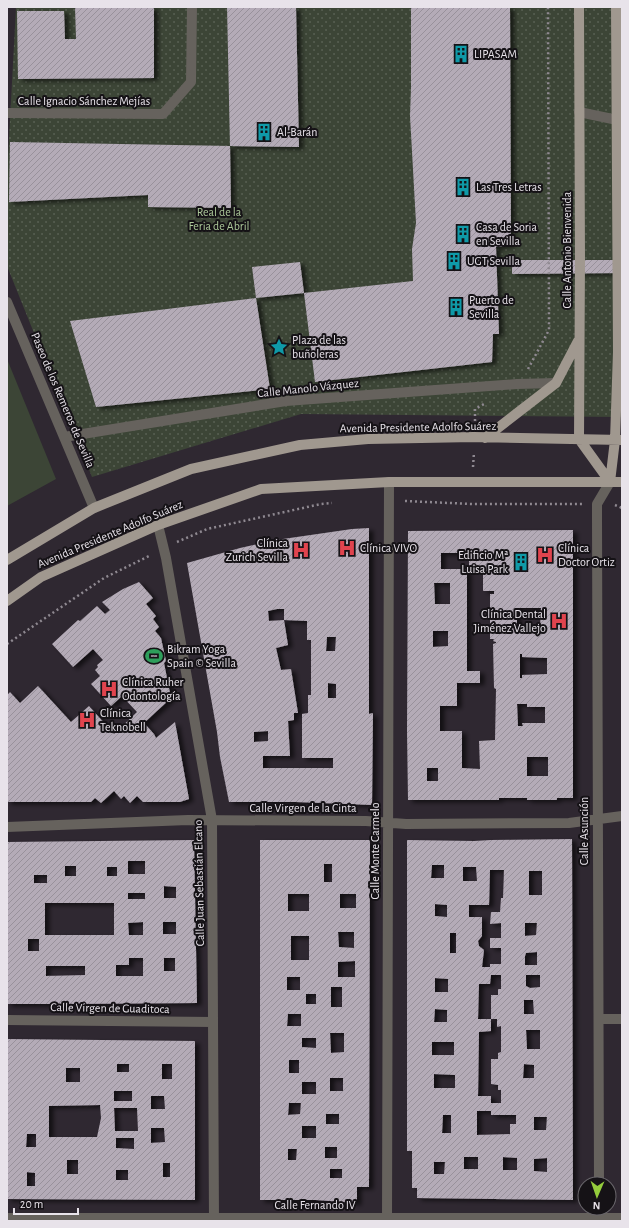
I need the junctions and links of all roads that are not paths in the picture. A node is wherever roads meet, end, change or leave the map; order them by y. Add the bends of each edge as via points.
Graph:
1 (192, 7) edge
2 (579, 7) edge
3 (616, 7) edge
4 (580, 112) junction
5 (7, 113) edge
6 (619, 121) edge
7 (7, 302) edge
8 (579, 339) junction
9 (620, 356) edge
10 (556, 383) junction
11 (64, 437) junction
12 (485, 438) junction
13 (579, 439) junction
14 (618, 440) edge
15 (389, 482) junction
16 (610, 482) junction
17 (622, 482) edge
18 (94, 508) junction
19 (158, 525) junction
20 (7, 560) edge
21 (7, 601) edge
22 (622, 816) edge
23 (597, 819) junction
24 (212, 820) junction
25 (388, 823) junction
26 (7, 827) edge
27 (599, 1019) junction
28 (622, 1019) edge
29 (7, 1020) edge
30 (213, 1022) junction
31 (599, 1176) edge
32 (599, 1216) edge
33 (7, 1218) edge
34 (622, 1218) edge
35 (214, 1220) edge
36 (387, 1220) edge

1 - 5 street, Calle Ignacio Sánchez Mejías via 191,82 163,114
2 - 4 main road, Calle Antonio Bienvenida
3 - 6 main road
4 - 6 street
4 - 8 main road, Calle Antonio Bienvenida
6 - 9 main road
7 - 11 street, Paseo de los Remeros de Sevilla
8 - 10 main road
8 - 13 main road, Calle Antonio Bienvenida
9 - 14 main road
10 - 11 street, Calle Manolo Vázquez via 286,401
10 - 12 main road
11 - 18 street, Paseo de los Remeros de Sevilla
12 - 13 main road, Avenida Presidente Adolfo Suárez
12 - 18 main road, Avenida Presidente Adolfo Suárez via 368,439 300,445 191,469
13 - 14 main road, Avenida Presidente Adolfo Suárez
13 - 16 main road
14 - 16 main road
15 - 16 main road, Avenida Presidente Adolfo Suárez
15 - 19 main road, Avenida Presidente Adolfo Suárez via 260,489
15 - 25 street, Calle Monte Carmelo
16 - 17 main road, Avenida Presidente Adolfo Suárez
16 - 23 street, Calle Asunción via 597,504 596,519
18 - 20 main road, Avenida Presidente Adolfo Suárez
19 - 21 main road, Avenida Presidente Adolfo Suárez via 41,577
19 - 24 street, Calle Juan Sebastián Elcano
22 - 23 street, Calle Virgen de la Cinta
23 - 25 street, Calle Virgen de la Cinta via 569,823
23 - 27 street, Calle Asunción
24 - 25 street, Calle Virgen de la Cinta
24 - 26 street, Calle Virgen de la Cinta
24 - 30 street, Calle Juan Sebastián Elcano
25 - 36 street, Calle Monte Carmelo
27 - 28 street
27 - 31 street, Calle Asunción
29 - 30 street, Calle Virgen de Guaditoca
30 - 35 street, Calle Juan Sebastián Elcano
32 - 34 street, Calle Fernando IV
32 - 36 street, Calle Fernando IV
33 - 35 street, Calle Fernando IV
35 - 36 street, Calle Fernando IV

